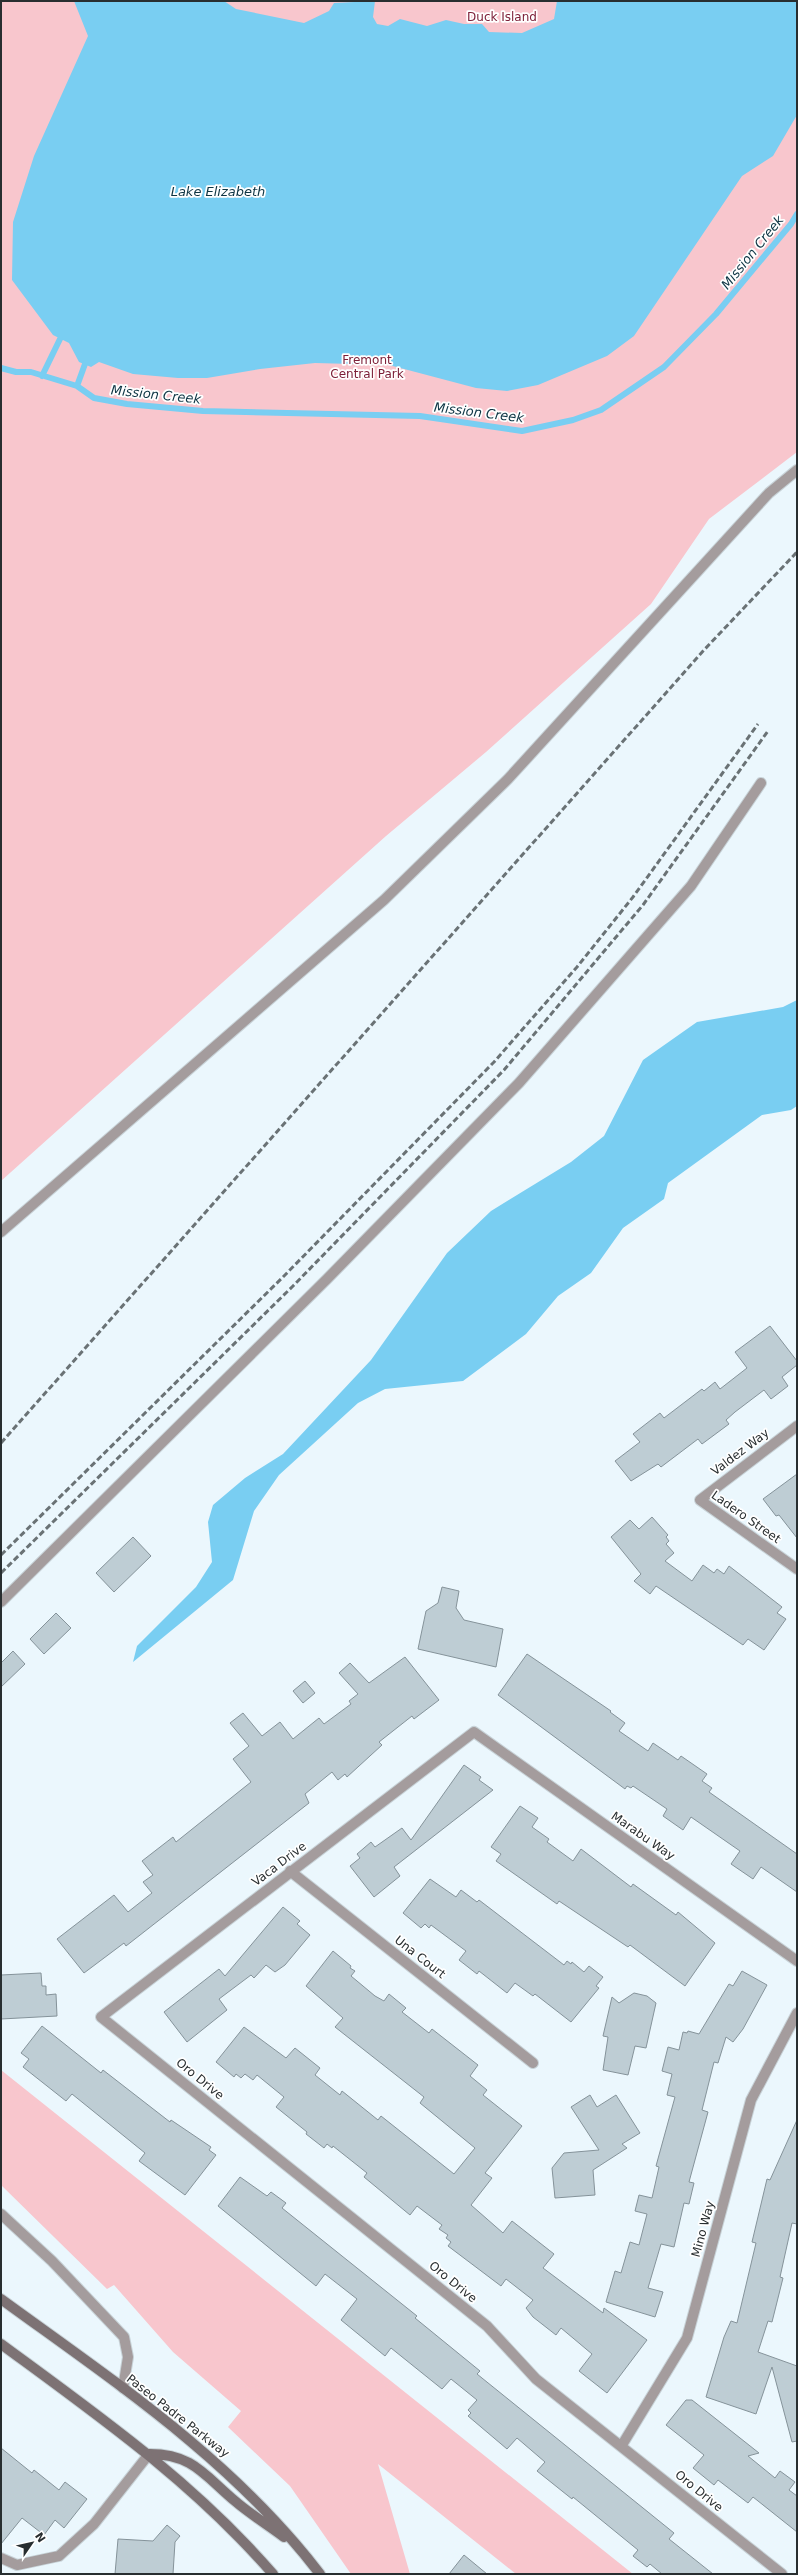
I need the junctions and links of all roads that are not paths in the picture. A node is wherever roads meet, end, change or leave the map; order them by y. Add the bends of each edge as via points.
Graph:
1 (797, 470) edge
2 (761, 783) dead end
3 (1, 1232) edge
4 (797, 1426) edge
5 (700, 1500) joint
6 (797, 1569) edge
7 (1, 1602) edge
8 (474, 1732) joint
9 (290, 1871) junction
10 (797, 1961) edge
11 (797, 2013) edge
12 (101, 2017) joint
13 (533, 2063) dead end
14 (1, 2214) edge
15 (1, 2299) edge
16 (1, 2344) edge
17 (123, 2388) junction
18 (622, 2445) junction
19 (149, 2454) junction
20 (299, 2548) junction
21 (1, 2558) edge
22 (273, 2574) edge
23 (320, 2574) edge
24 (782, 2574) edge

1 - 3 street via 769,493 508,779 384,900
2 - 7 street via 691,886 519,1084 321,1285
4 - 5 street, Valdez Way
5 - 6 street, Ladero Street
8 - 9 street, Vaca Drive
8 - 10 street, Marabu Way
9 - 12 street, Vaca Drive
9 - 13 street, Una Court
11 - 18 street, Mino Way via 751,2100 687,2338
12 - 18 street, Oro Drive via 487,2326 536,2379
14 - 17 street via 52,2261 124,2337 128,2357
15 - 17 main road, Paseo Padre Parkway
16 - 19 main road
17 - 20 main road, Paseo Padre Parkway via 225,2469
18 - 24 street, Oro Drive
19 - 20 main road via 175,2456 192,2463 240,2506
19 - 21 street via 94,2524 60,2556 17,2564
19 - 22 main road via 206,2504
20 - 23 main road, Paseo Padre Parkway

